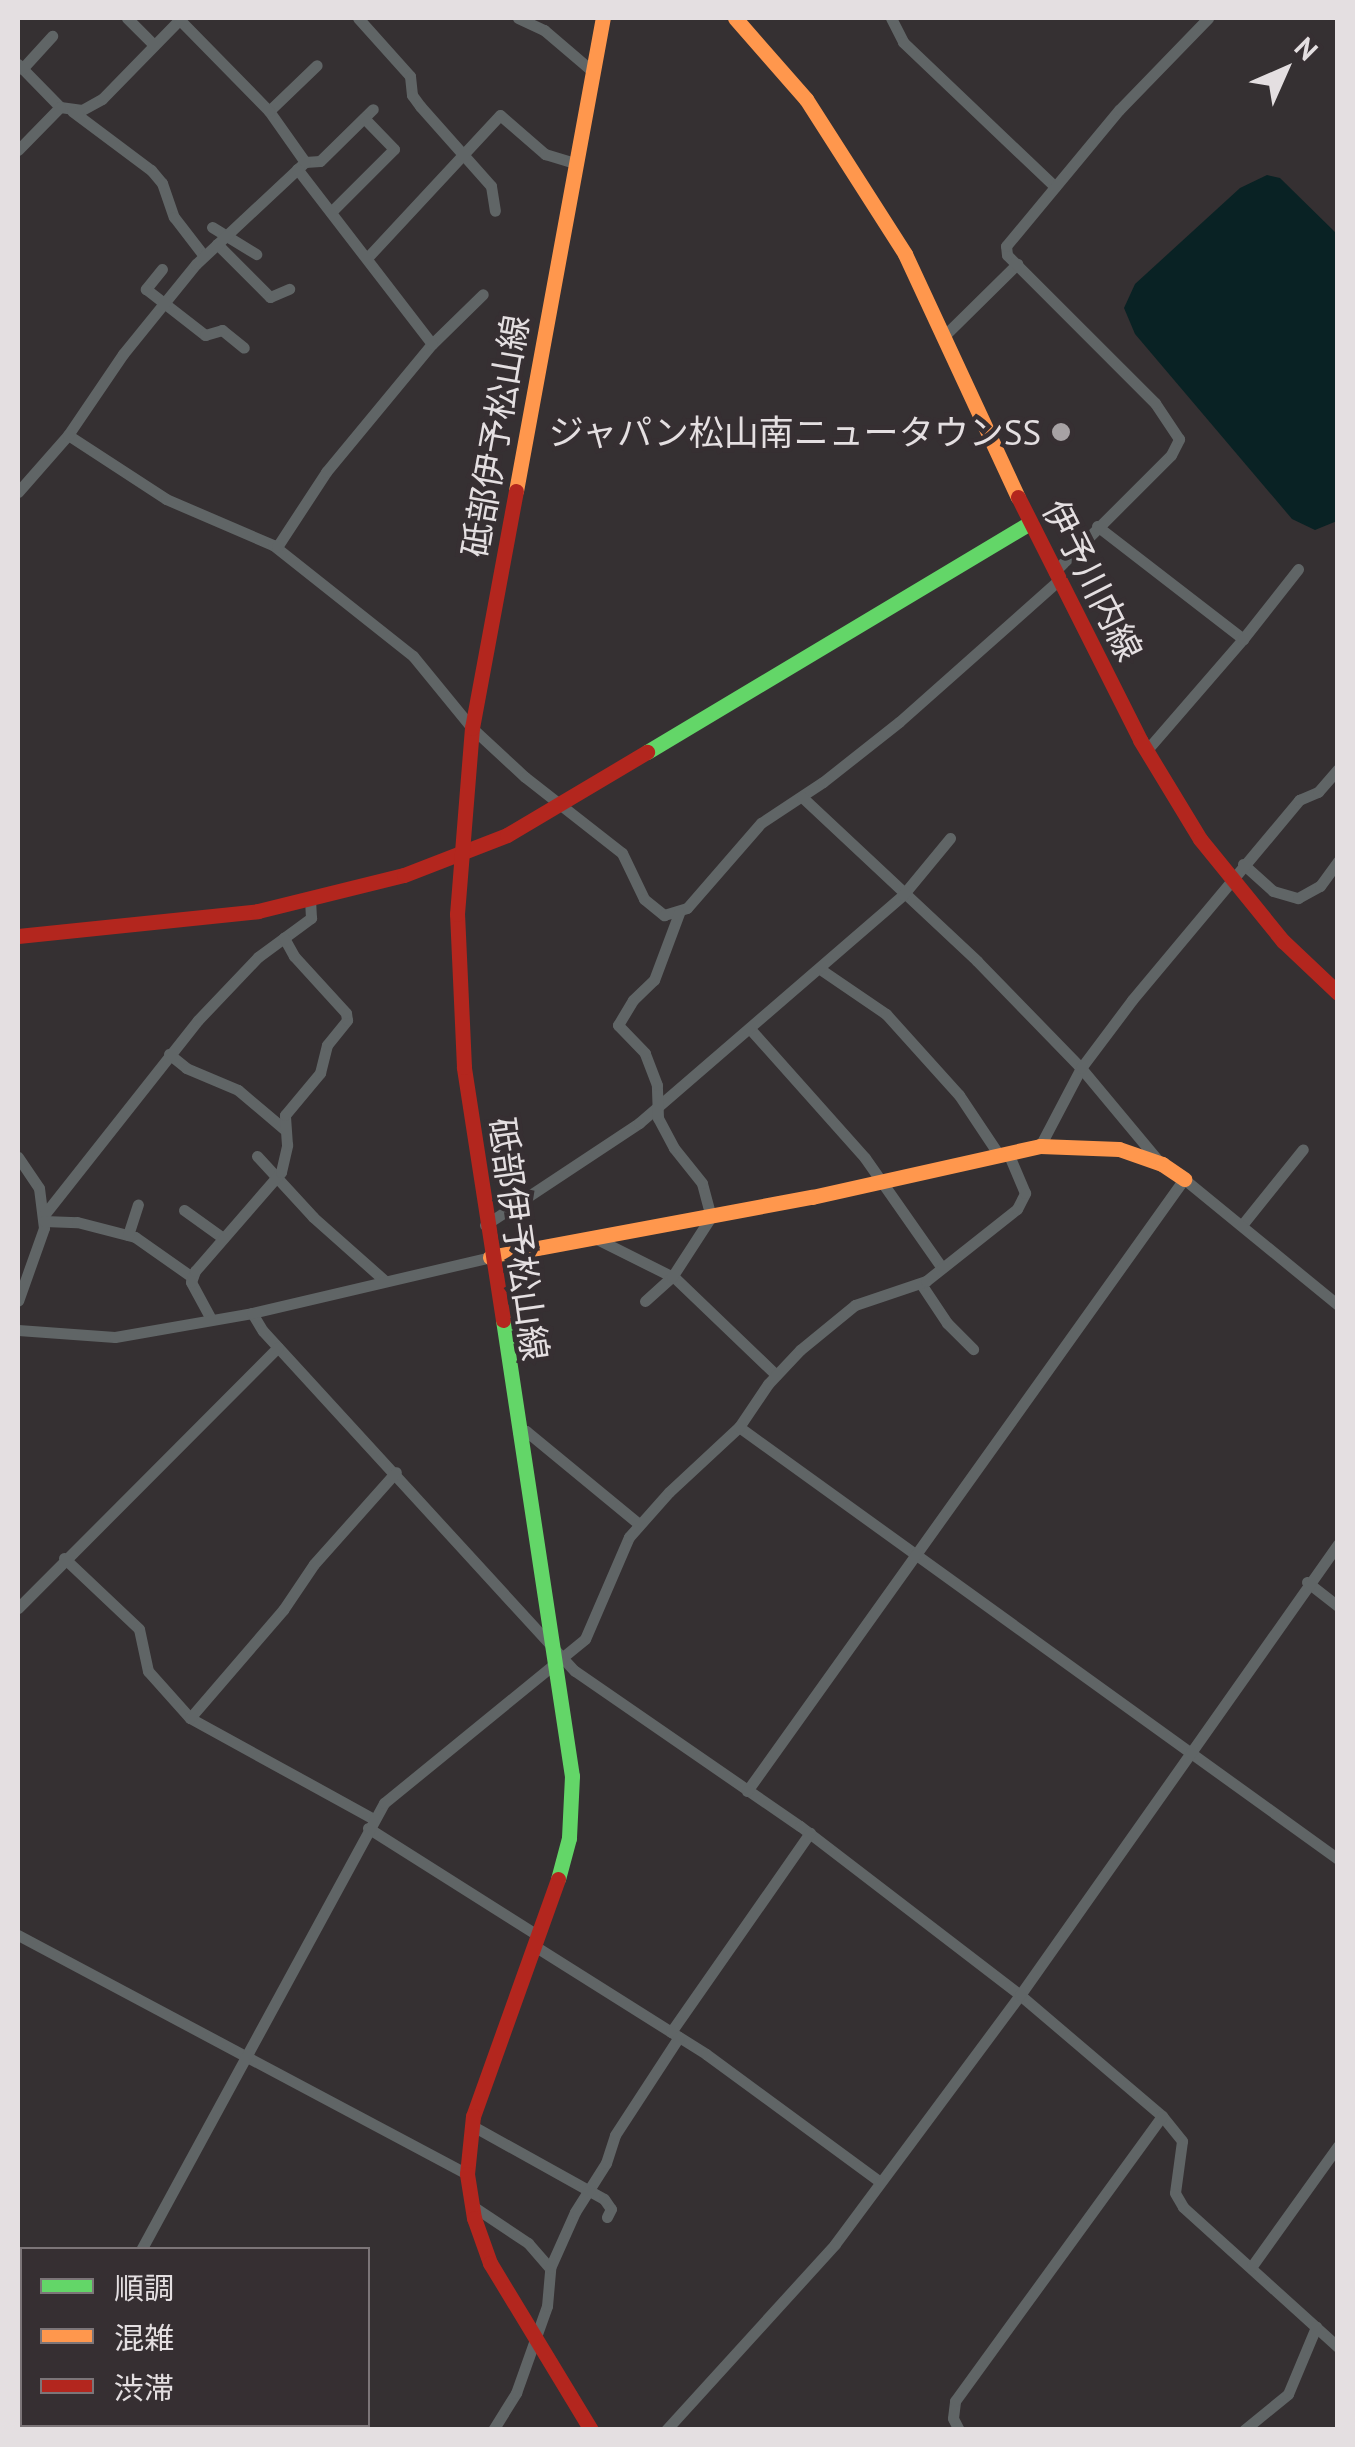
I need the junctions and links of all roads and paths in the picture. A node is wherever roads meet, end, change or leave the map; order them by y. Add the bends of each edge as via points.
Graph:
1 (127, 18) edge
2 (180, 18) edge
3 (358, 18) edge
4 (518, 18) edge
5 (603, 18) edge
6 (736, 18) edge
7 (891, 18) edge
8 (1208, 18) edge
9 (52, 36) dead end
10 (154, 46) junction
11 (317, 65) dead end
12 (20, 66) edge
13 (592, 71) junction
14 (66, 109) junction
15 (269, 111) junction
16 (18, 150) edge
17 (464, 152) junction
18 (575, 163) junction
19 (301, 165) junction
20 (1056, 187) junction
21 (495, 211) dead end
22 (331, 212) junction
23 (212, 228) dead end
24 (220, 241) junction
25 (256, 254) dead end
26 (204, 256) junction
27 (367, 258) junction
28 (1017, 264) junction
29 (162, 270) dead end
30 (290, 289) dead end
31 (484, 294) dead end
32 (164, 303) junction
33 (944, 336) junction
34 (432, 344) junction
35 (244, 348) dead end
36 (68, 435) junction
37 (18, 492) edge
38 (1030, 522) junction
39 (1097, 526) junction
40 (277, 548) junction
41 (1298, 568) dead end
42 (1056, 576) junction
43 (1243, 639) junction
44 (472, 728) junction
45 (1146, 751) junction
46 (1338, 769) edge
47 (802, 796) junction
48 (560, 806) junction
49 (950, 838) dead end
50 (460, 854) junction
51 (1338, 862) edge
52 (1243, 864) junction
53 (1231, 878) junction
54 (903, 895) junction
55 (310, 901) junction
56 (680, 914) junction
57 (18, 936) edge
58 (284, 938) junction
59 (820, 970) junction
60 (1338, 993) edge
61 (751, 1030) junction
62 (170, 1054) junction
63 (1081, 1068) junction
64 (656, 1108) junction
65 (284, 1129) junction
66 (1040, 1146) junction
67 (1303, 1150) dead end
68 (1004, 1154) junction
69 (256, 1156) dead end
70 (18, 1157) edge
71 (1162, 1164) junction
72 (276, 1178) junction
73 (1184, 1179) junction
74 (879, 1181) junction
75 (138, 1206) dead end
76 (184, 1210) dead end
77 (711, 1217) junction
78 (44, 1218) junction
79 (485, 1225) junction
80 (1242, 1225) junction
81 (128, 1234) junction
82 (222, 1238) junction
83 (597, 1239) junction
84 (490, 1257) junction
85 (942, 1268) junction
86 (192, 1277) junction
87 (672, 1277) junction
88 (384, 1280) junction
89 (921, 1284) junction
90 (18, 1301) edge
91 (646, 1301) dead end
92 (1338, 1304) edge
93 (252, 1313) junction
94 (211, 1319) junction
95 (18, 1330) edge
96 (278, 1347) junction
97 (973, 1348) dead end
98 (776, 1375) junction
99 (739, 1427) junction
100 (518, 1432) junction
101 (396, 1472) junction
102 (639, 1524) junction
103 (1338, 1544) edge
104 (915, 1552) junction
105 (64, 1558) junction
106 (1307, 1582) junction
107 (1338, 1606) edge
108 (18, 1608) edge
109 (557, 1654) junction
110 (190, 1718) junction
111 (1190, 1754) junction
112 (746, 1790) junction
113 (370, 1823) junction
114 (810, 1833) junction
115 (1338, 1860) edge
116 (18, 1935) edge
117 (535, 1940) junction
118 (1020, 1995) junction
119 (675, 2035) junction
120 (244, 2057) junction
121 (1162, 2116) junction
122 (471, 2125) junction
123 (1338, 2146) edge
124 (467, 2174) junction
125 (880, 2182) junction
126 (589, 2191) junction
127 (471, 2205) junction
128 (607, 2217) dead end
129 (143, 2247) edge
130 (1252, 2266) junction
131 (550, 2268) junction
132 (1316, 2326) junction
133 (534, 2339) junction
134 (1335, 2339) edge
135 (494, 2430) edge
136 (591, 2430) edge
137 (666, 2430) edge
138 (958, 2430) edge
139 (1244, 2430) edge

1 - 10 street
2 - 10 street
2 - 15 street
3 - 17 street via 410,76 420,106
4 - 13 street via 544,30
5 - 13 main road, 砥部伊予松山線
6 - 33 main road, 伊予川内線 via 846,156
7 - 20 street via 903,42
8 - 20 street via 1149,76
9 - 12 street
10 - 14 street via 102,99
11 - 15 street
12 - 14 street
13 - 18 main road, 砥部伊予松山線
14 - 16 street
14 - 26 street via 151,170 174,217
15 - 19 street
17 - 18 street via 500,115 545,154
17 - 21 street via 491,186
17 - 27 street
18 - 44 main road, 砥部伊予松山線
19 - 22 street
19 - 22 street via 320,161 368,113 394,149
19 - 24 street
20 - 28 street via 1010,237 1008,255
22 - 27 street
23 - 24 street
24 - 25 street
24 - 26 street
24 - 30 street via 270,297
26 - 32 street
27 - 34 street
28 - 33 street
28 - 39 street via 1176,429 1171,455
29 - 32 street via 146,289
31 - 34 street
32 - 35 street via 205,336 222,330
32 - 36 street
33 - 38 main road, 伊予川内線
34 - 40 street via 326,472
36 - 37 street
36 - 40 street via 166,499
38 - 42 main road, 伊予川内線
38 - 48 main road
39 - 42 street
39 - 43 street
40 - 44 street via 413,656
41 - 43 street
42 - 45 main road, 伊予川内線
42 - 47 street via 899,722
43 - 45 street
44 - 48 street
44 - 50 main road, 砥部伊予松山線
45 - 53 main road, 伊予川内線
46 - 52 street via 1318,792 1299,800
47 - 54 street
47 - 56 street via 760,823
48 - 50 main road
48 - 56 street via 622,853 657,913
49 - 54 street
50 - 55 main road
50 - 79 main road, 砥部伊予松山線 via 458,993
51 - 52 street via 1320,886 1298,898 1273,890
52 - 53 street
53 - 60 main road, 伊予川内線
53 - 63 street
54 - 59 street
54 - 63 street
55 - 57 main road
55 - 58 street via 311,918
56 - 64 street via 654,980 618,1025 650,1062
58 - 62 street via 230,985
58 - 65 street via 347,1020
59 - 61 street
59 - 68 street via 886,1014 960,1094
61 - 64 street
61 - 74 street
62 - 65 street via 238,1090
62 - 78 street
63 - 66 street
63 - 71 street
64 - 77 street via 666,1135 702,1182
64 - 79 street
65 - 72 street via 286,1158
66 - 68 main road
66 - 71 main road via 1119,1149
67 - 80 street
68 - 74 main road
68 - 85 street via 1023,1181 1023,1202
69 - 72 street
70 - 78 street via 38,1188
71 - 73 main road
72 - 82 street
72 - 88 street
73 - 80 street
73 - 104 street
74 - 77 main road
74 - 85 street
75 - 81 street
76 - 82 street
77 - 83 main road
77 - 87 street
78 - 81 street
78 - 90 street
79 - 84 main road, 砥部伊予松山線
80 - 92 street
81 - 86 street
82 - 86 street
83 - 84 main road
83 - 87 street
84 - 88 street
84 - 100 main road, 砥部伊予松山線
85 - 89 street
86 - 94 street
87 - 91 street
87 - 98 street
88 - 93 street
89 - 97 street
89 - 98 street via 855,1305
93 - 94 street
93 - 96 street
94 - 95 street via 115,1337
96 - 101 street
96 - 105 street
98 - 99 street
99 - 102 street
99 - 104 street
100 - 102 street via 526,1431
100 - 109 main road, 砥部伊予松山線
101 - 109 street
101 - 110 street
102 - 109 street via 593,1629
103 - 106 street
104 - 111 street
104 - 112 street
105 - 108 street
105 - 110 street via 139,1628 148,1670
106 - 107 street
106 - 111 street
109 - 112 street
109 - 113 street via 410,1778
109 - 117 main road, 砥部伊予松山線 via 572,1811
110 - 113 street
111 - 115 street
111 - 118 street
112 - 114 street
113 - 117 street
113 - 120 street
114 - 118 street
114 - 119 street
116 - 120 street
117 - 119 street
117 - 122 main road, 砥部伊予松山線
118 - 121 street
118 - 125 street
119 - 125 street
119 - 126 street
120 - 124 street
120 - 129 street
121 - 130 street via 1182,2140 1176,2193 1183,2207
121 - 138 street via 955,2401
122 - 124 main road, 砥部伊予松山線
122 - 126 street
123 - 130 street
124 - 127 main road, 砥部伊予松山線
125 - 137 street via 835,2244
126 - 128 street via 608,2204
126 - 131 street
127 - 131 street via 528,2242
127 - 133 main road, 砥部伊予松山線 via 490,2263
130 - 132 street
131 - 133 street
132 - 134 street
132 - 139 street via 1288,2394
133 - 135 street via 516,2393
133 - 136 main road, 砥部伊予松山線

